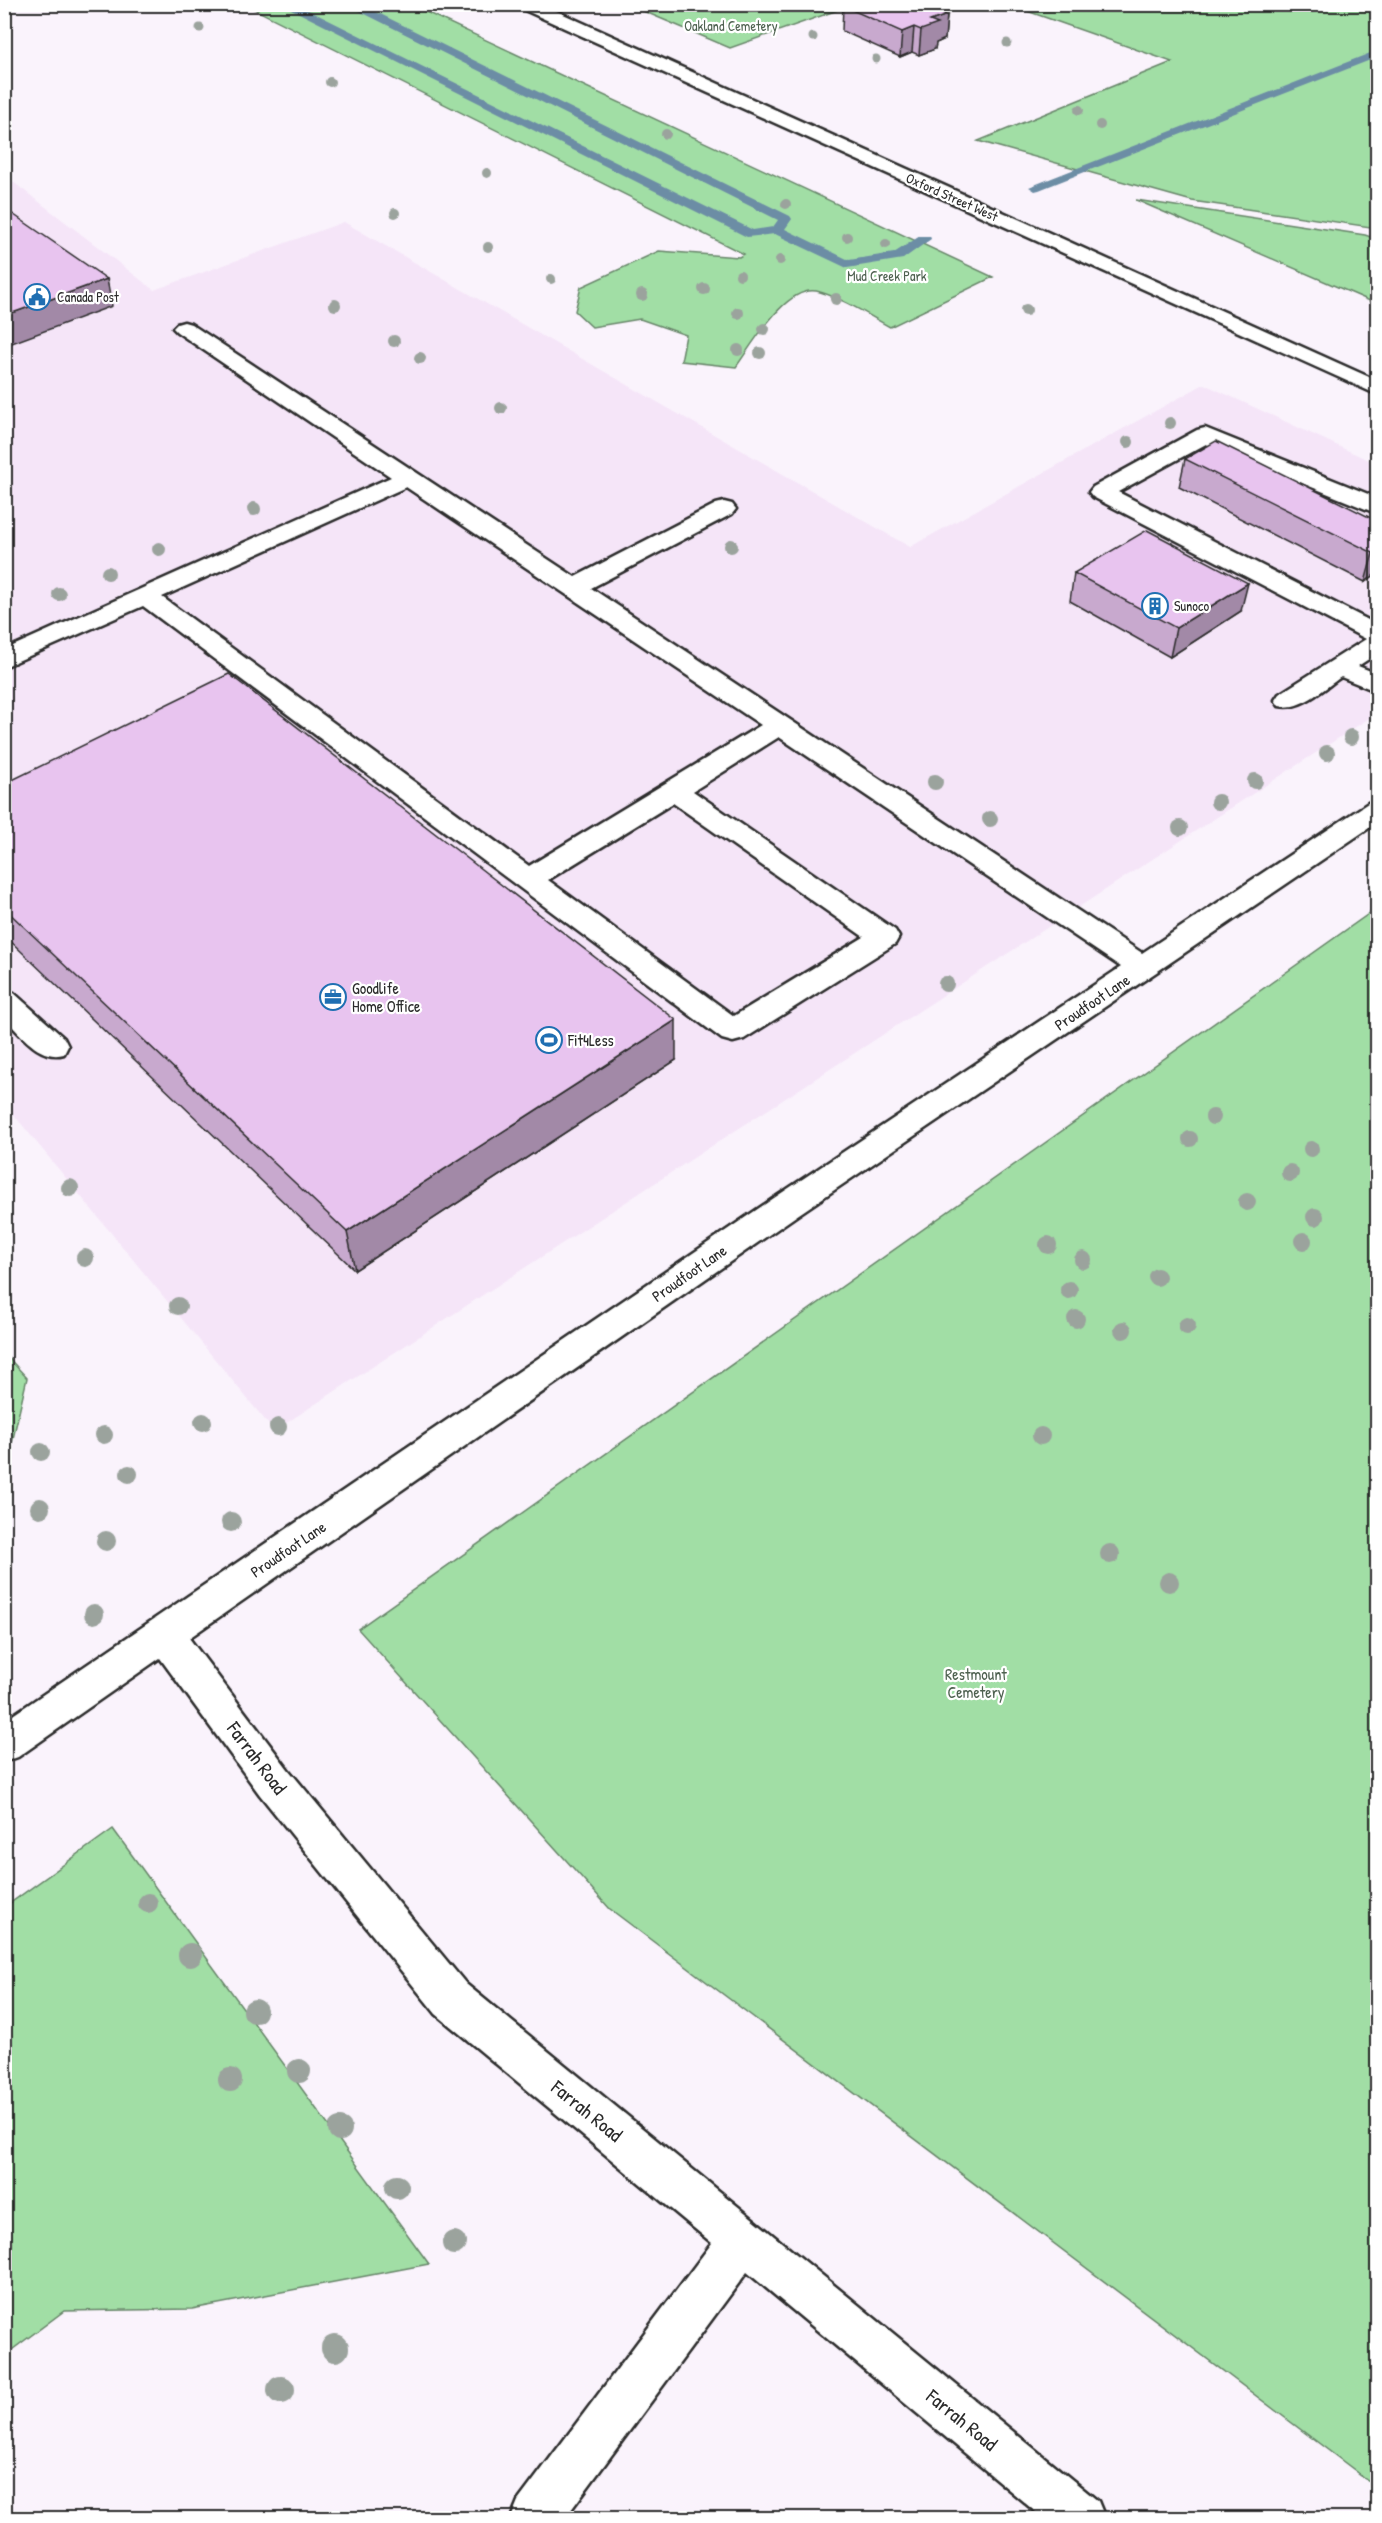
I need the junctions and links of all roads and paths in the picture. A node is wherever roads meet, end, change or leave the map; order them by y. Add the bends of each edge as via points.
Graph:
1 (526, 4) edge
2 (184, 328) dead end
3 (1377, 389) edge
4 (409, 477) junction
5 (1372, 499) edge
6 (724, 509) dead end
7 (574, 587) junction
8 (145, 596) junction
9 (1377, 635) edge
10 (1377, 642) edge
11 (4, 660) edge
12 (1340, 667) junction
13 (1377, 684) edge
14 (1288, 700) dead end
15 (779, 725) junction
16 (674, 791) junction
17 (1377, 809) edge
18 (528, 879) junction
19 (1143, 968) junction
20 (4, 1000) edge
21 (53, 1046) dead end
22 (164, 1634) junction
23 (4, 1744) edge
24 (743, 2240) junction
25 (535, 2518) edge
26 (1081, 2518) edge

1 - 3 street, Oxford Street West
2 - 4 street
4 - 7 street
4 - 8 street
5 - 9 street via 1205,435 1101,492
6 - 7 street
7 - 15 street
8 - 11 street
8 - 18 street
10 - 12 street
12 - 13 street
12 - 14 street
15 - 16 street
15 - 19 street
16 - 18 street
16 - 18 street via 885,936 733,1031
17 - 19 street, Proudfoot Lane
19 - 22 street, Proudfoot Lane via 785,1207
20 - 21 street
22 - 23 street, Proudfoot Lane
22 - 24 street, Farrah Road via 274,1782 451,1999
24 - 25 street
24 - 26 street, Farrah Road

